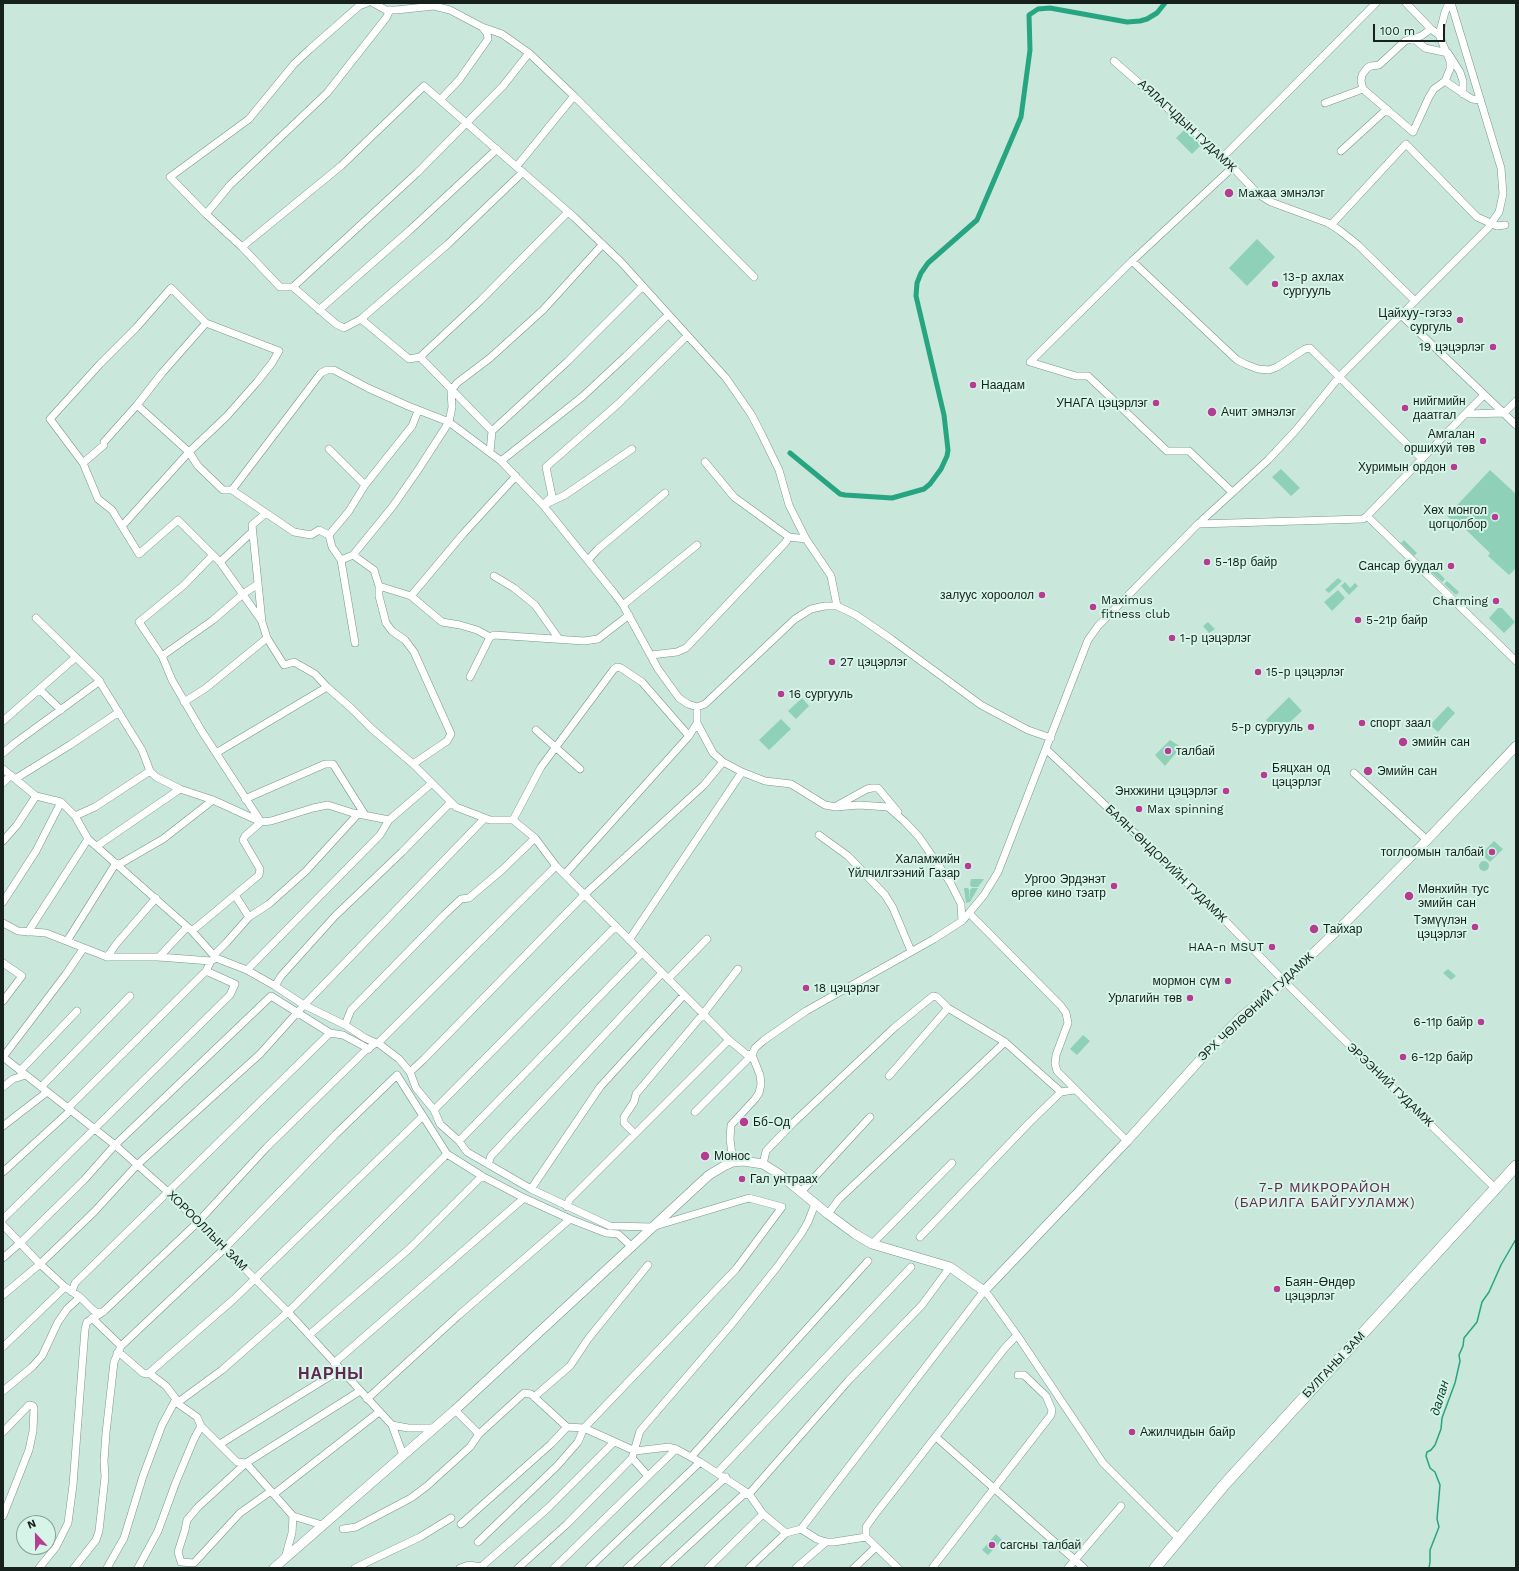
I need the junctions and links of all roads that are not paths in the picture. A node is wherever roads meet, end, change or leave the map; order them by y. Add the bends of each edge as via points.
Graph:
1 (367, 3) edge
2 (373, 3) edge
3 (1376, 3) edge
4 (1406, 3) edge
5 (1450, 3) edge
6 (390, 10) junction
7 (482, 27) junction
8 (1430, 29) junction
9 (1440, 35) junction
10 (1413, 38) junction
11 (1448, 52) junction
12 (529, 53) junction
13 (1114, 60) dead end
14 (1446, 81) junction
15 (1363, 89) junction
16 (1463, 94) junction
17 (574, 96) junction
18 (440, 100) junction
19 (1480, 100) junction
20 (1325, 104) dead end
21 (1386, 109) junction
22 (467, 122) junction
23 (1413, 132) junction
24 (1406, 144) junction
25 (497, 149) junction
26 (1341, 150) dead end
27 (1224, 157) junction
28 (1233, 167) junction
29 (520, 169) junction
30 (568, 212) junction
31 (206, 214) junction
32 (1491, 224) junction
33 (1331, 225) junction
34 (1505, 225) dead end
35 (602, 245) junction
36 (242, 247) junction
37 (1132, 261) junction
38 (754, 277) dead end
39 (293, 287) junction
40 (642, 287) junction
41 (1414, 300) junction
42 (319, 310) junction
43 (668, 315) junction
44 (1401, 315) junction
45 (361, 319) junction
46 (206, 324) junction
47 (687, 336) junction
48 (420, 357) junction
49 (1339, 377) junction
50 (452, 391) junction
51 (1484, 395) junction
52 (1516, 401) edge
53 (137, 405) junction
54 (418, 410) junction
55 (1504, 413) junction
56 (1465, 414) junction
57 (449, 422) junction
58 (1516, 425) edge
59 (492, 431) junction
60 (329, 449) dead end
61 (632, 449) dead end
62 (189, 452) junction
63 (490, 452) junction
64 (1422, 459) junction
65 (501, 461) junction
66 (705, 462) dead end
67 (83, 463) junction
68 (516, 476) junction
69 (365, 485) junction
70 (232, 490) junction
71 (1232, 492) junction
72 (665, 493) dead end
73 (543, 505) junction
74 (266, 513) junction
75 (1367, 516) junction
76 (1198, 524) junction
77 (123, 525) junction
78 (252, 532) junction
79 (329, 535) junction
80 (789, 537) junction
81 (806, 539) junction
82 (697, 545) dead end
83 (213, 555) junction
84 (353, 555) junction
85 (341, 560) junction
86 (588, 560) junction
87 (220, 562) junction
88 (494, 576) dead end
89 (258, 584) junction
90 (379, 586) junction
91 (243, 594) junction
92 (411, 596) junction
93 (623, 605) junction
94 (837, 606) junction
95 (628, 616) junction
96 (36, 618) dead end
97 (262, 622) junction
98 (490, 637) junction
99 (267, 638) junction
100 (559, 639) junction
101 (355, 643) dead end
102 (651, 655) junction
103 (162, 656) junction
104 (76, 657) junction
105 (1516, 661) edge
106 (470, 677) dead end
107 (100, 681) junction
108 (327, 687) junction
109 (40, 690) junction
110 (184, 702) junction
111 (697, 707) junction
112 (61, 710) junction
113 (119, 712) junction
114 (3, 721) edge
115 (697, 723) junction
116 (536, 730) dead end
117 (689, 736) junction
118 (1051, 738) junction
119 (1516, 746) edge
120 (555, 747) junction
121 (1046, 749) junction
122 (3, 753) edge
123 (216, 753) junction
124 (723, 762) junction
125 (413, 764) junction
126 (3, 769) edge
127 (580, 769) dead end
128 (150, 771) junction
129 (742, 772) junction
130 (1354, 773) dead end
131 (13, 777) junction
132 (3, 783) edge
133 (432, 783) junction
134 (180, 789) junction
135 (36, 796) junction
136 (245, 799) junction
137 (213, 800) junction
138 (61, 802) junction
139 (450, 802) junction
140 (836, 806) junction
141 (362, 815) junction
142 (75, 816) junction
143 (484, 819) junction
144 (389, 820) junction
145 (513, 820) junction
146 (261, 822) junction
147 (906, 822) junction
148 (819, 835) dead end
149 (535, 838) junction
150 (88, 839) junction
151 (1427, 840) junction
152 (3, 841) edge
153 (97, 846) junction
154 (117, 864) junction
155 (556, 866) junction
156 (565, 874) junction
157 (585, 894) junction
158 (235, 895) junction
159 (156, 898) junction
160 (3, 902) edge
161 (969, 913) junction
162 (249, 917) junction
163 (962, 921) junction
164 (3, 923) edge
165 (616, 926) junction
166 (190, 929) junction
167 (28, 932) junction
168 (707, 939) dead end
169 (630, 940) junction
170 (68, 941) junction
171 (83, 949) junction
172 (911, 951) junction
173 (642, 953) junction
174 (107, 957) junction
175 (159, 957) junction
176 (214, 958) junction
177 (3, 963) edge
178 (738, 968) dead end
179 (247, 970) junction
180 (206, 971) junction
181 (662, 973) junction
182 (668, 979) junction
183 (1284, 981) junction
184 (275, 986) junction
185 (684, 995) junction
186 (130, 996) dead end
187 (3, 1002) edge
188 (304, 1005) junction
189 (948, 1008) junction
190 (77, 1010) dead end
191 (297, 1013) junction
192 (703, 1014) junction
193 (345, 1025) junction
194 (330, 1033) junction
195 (728, 1040) junction
196 (1005, 1042) junction
197 (377, 1043) junction
198 (368, 1049) junction
199 (752, 1055) junction
200 (3, 1057) edge
201 (410, 1072) junction
202 (23, 1073) junction
203 (889, 1076) dead end
204 (3, 1087) edge
205 (41, 1087) junction
206 (1074, 1090) junction
207 (47, 1092) junction
208 (1061, 1092) junction
209 (69, 1109) junction
210 (434, 1110) junction
211 (695, 1112) dead end
212 (423, 1116) junction
213 (870, 1117) dead end
214 (3, 1126) edge
215 (94, 1128) junction
216 (635, 1134) junction
217 (459, 1141) junction
218 (1127, 1141) junction
219 (115, 1145) junction
220 (447, 1154) junction
221 (481, 1160) junction
222 (733, 1162) junction
223 (952, 1163) dead end
224 (138, 1164) junction
225 (488, 1164) junction
226 (763, 1164) junction
227 (1516, 1166) edge
228 (474, 1171) junction
229 (3, 1172) edge
230 (482, 1176) junction
231 (1495, 1188) junction
232 (531, 1189) junction
233 (168, 1192) junction
234 (801, 1192) junction
235 (524, 1198) junction
236 (815, 1204) junction
237 (567, 1207) junction
238 (828, 1214) junction
239 (3, 1219) edge
240 (570, 1219) junction
241 (198, 1222) junction
242 (3, 1225) edge
243 (652, 1227) junction
244 (920, 1238) dead end
245 (20, 1244) junction
246 (872, 1244) junction
247 (631, 1246) junction
248 (224, 1248) junction
249 (3, 1258) edge
250 (868, 1261) dead end
251 (40, 1264) junction
252 (648, 1265) dead end
253 (911, 1267) dead end
254 (950, 1267) junction
255 (254, 1280) junction
256 (65, 1287) junction
257 (984, 1291) junction
258 (72, 1292) junction
259 (3, 1295) edge
260 (80, 1297) junction
261 (103, 1312) junction
262 (288, 1312) junction
263 (92, 1318) junction
264 (309, 1335) junction
265 (1016, 1335) junction
266 (121, 1346) junction
267 (3, 1348) edge
268 (117, 1353) junction
269 (334, 1363) junction
270 (340, 1370) junction
271 (149, 1373) junction
272 (1018, 1375) dead end
273 (3, 1391) edge
274 (360, 1391) junction
275 (534, 1397) junction
276 (367, 1398) junction
277 (177, 1401) junction
278 (455, 1410) junction
279 (379, 1412) junction
280 (392, 1425) junction
281 (201, 1426) junction
282 (567, 1427) junction
283 (433, 1428) junction
284 (584, 1428) junction
285 (3, 1432) edge
286 (479, 1434) junction
287 (936, 1437) junction
288 (614, 1442) junction
289 (220, 1444) junction
290 (676, 1449) junction
291 (633, 1454) junction
292 (403, 1455) junction
293 (691, 1457) junction
294 (700, 1462) junction
295 (246, 1463) junction
296 (717, 1473) junction
297 (648, 1476) junction
298 (726, 1477) junction
299 (994, 1488) junction
300 (273, 1493) junction
301 (749, 1494) junction
302 (1121, 1506) dead end
303 (763, 1514) junction
304 (3, 1516) edge
305 (293, 1516) junction
306 (451, 1518) dead end
307 (461, 1524) dead end
308 (322, 1525) junction
309 (343, 1529) dead end
310 (801, 1529) junction
311 (786, 1533) junction
312 (866, 1538) junction
313 (1179, 1539) junction
314 (478, 1542) dead end
315 (826, 1542) junction
316 (876, 1547) junction
317 (285, 1558) junction
318 (1075, 1560) junction
319 (181, 1562) junction
320 (933, 1567) dead end
321 (39, 1568) edge
322 (74, 1568) edge
323 (106, 1568) edge
324 (138, 1568) edge
325 (176, 1568) edge
326 (274, 1568) edge
327 (355, 1568) edge
328 (460, 1568) edge
329 (518, 1568) edge
330 (554, 1568) edge
331 (589, 1568) edge
332 (627, 1568) edge
333 (664, 1568) edge
334 (708, 1568) edge
335 (748, 1568) edge
336 (796, 1568) edge
337 (854, 1568) edge
338 (898, 1568) edge
339 (1068, 1568) edge
340 (1084, 1568) edge
341 (1155, 1568) edge

1 - 31 street via 355,9 294,64 248,119 170,178
2 - 6 street
3 - 27 street
4 - 8 street
5 - 9 street via 1445,12
5 - 19 street
6 - 7 street via 434,6 450,10
6 - 31 street via 327,93 230,185
7 - 12 street via 502,34
7 - 18 street via 488,39 459,80
8 - 9 street
8 - 10 street
9 - 11 street
10 - 11 street via 1425,48
10 - 15 street via 1405,41 1379,65 1371,66 1364,71 1361,81
11 - 14 street via 1450,69
11 - 16 street via 1460,72
12 - 17 street
12 - 22 street via 503,86
13 - 27 street, АЯЛАГЧДЫН ГУДАМЖ
14 - 16 street
14 - 23 street via 1434,89
15 - 20 street
15 - 21 street
16 - 19 street
17 - 29 street
17 - 38 street
18 - 22 street
18 - 36 street via 424,86 341,166
19 - 32 street via 1503,180 1502,204
21 - 23 street
21 - 26 street
22 - 25 street
22 - 39 street via 417,173
23 - 24 street
24 - 32 street via 1473,213
24 - 33 street
25 - 29 street
25 - 42 street
27 - 28 street, АЯЛАГЧДЫН ГУДАМЖ
28 - 33 street, АЯЛАГЧДЫН ГУДАМЖ via 1258,194 1271,202
28 - 37 street
29 - 30 street
29 - 45 street via 448,244
30 - 35 street
30 - 48 street
31 - 36 street
32 - 34 street
32 - 41 street
33 - 41 street, АЯЛАГЧДЫН ГУДАМЖ via 1358,245
35 - 40 street via 621,262
35 - 50 street via 543,310
36 - 39 street via 280,287
37 - 49 street via 1237,360 1258,369 1269,370 1277,368 1310,348
37 - 71 street via 1030,362 1076,376 1088,376 1167,452 1189,451
39 - 42 street
40 - 43 street
40 - 59 street via 568,361
41 - 44 street
42 - 45 street via 344,328
43 - 47 street
43 - 65 street via 582,396
44 - 49 street
44 - 51 street
45 - 48 street via 409,359
46 - 53 street
46 - 62 street via 279,351 258,382
46 - 67 street via 171,288 50,419
47 - 73 street via 618,404 546,468 552,496
47 - 81 street via 726,378 751,414 779,470 789,505
48 - 50 street
49 - 64 street
49 - 71 street via 1297,429
50 - 57 street
50 - 59 street
51 - 55 street
51 - 56 street
52 - 55 street
53 - 62 street
53 - 67 street via 104,445
54 - 57 street
54 - 69 street via 412,426
54 - 70 street via 334,370 327,370 321,373
55 - 56 street
55 - 58 street
56 - 64 street
57 - 63 street
57 - 84 street via 393,506
59 - 63 street
60 - 69 street
61 - 73 street via 565,495
62 - 70 street via 198,466 223,490
62 - 77 street
63 - 65 street
64 - 75 street
65 - 68 street
66 - 80 street via 734,497
67 - 77 street via 98,499 112,510
68 - 73 street
68 - 92 street
69 - 79 street
70 - 74 street
71 - 76 street
72 - 86 street
73 - 86 street
74 - 78 street via 252,525
74 - 79 street via 294,532 311,535 319,530
75 - 76 street via 1363,519
75 - 105 street
76 - 118 street via 1098,626 1088,640
77 - 83 street via 139,554 178,520
78 - 87 street
78 - 89 street
79 - 85 street via 332,547
80 - 81 street
80 - 102 street via 686,648 677,652
81 - 94 street via 831,576
82 - 93 street
83 - 87 street
83 - 103 street via 184,585 139,622
84 - 85 street
84 - 90 street via 374,570
85 - 101 street
86 - 93 street
87 - 91 street
88 - 100 street via 535,605
89 - 91 street
89 - 97 street
90 - 92 street
90 - 125 street via 386,623 414,652 451,734 447,741
91 - 97 street
91 - 103 street via 213,620
92 - 98 street via 442,622 477,630
93 - 95 street
94 - 111 street via 811,609 795,619 705,704
94 - 118 street via 856,615 891,639 981,705 1028,730
95 - 100 street via 598,639
95 - 102 street
96 - 104 street
97 - 99 street
98 - 100 street via 494,635
98 - 106 street
99 - 108 street via 284,665 294,662 316,674
99 - 110 street via 206,688
102 - 111 street via 679,698
103 - 110 street
104 - 107 street
104 - 109 street
107 - 112 street
107 - 113 street
108 - 123 street
108 - 125 street
109 - 112 street
109 - 114 street
110 - 123 street
111 - 115 street
112 - 122 street
113 - 128 street via 142,750
113 - 131 street via 70,745
115 - 117 street
115 - 124 street via 713,753
116 - 120 street
117 - 120 street via 642,682 617,667
117 - 156 street
118 - 121 street
119 - 151 main road, ЭРХ ЧӨЛӨӨНИЙ ГУДАМЖ
120 - 127 street
120 - 145 street via 533,780
121 - 161 street via 998,872
121 - 183 street, БАЯН-ӨНДОРИЙН ГУДАМЖ via 1204,899
123 - 136 street
124 - 129 street
124 - 157 street via 679,809
125 - 133 street
126 - 131 street
128 - 134 street via 156,777
128 - 142 street via 95,807
129 - 140 street via 764,781 791,784 825,805
129 - 169 street
130 - 151 street
131 - 132 street
131 - 135 street
133 - 139 street
133 - 144 street
134 - 137 street
134 - 153 street
135 - 138 street
135 - 152 street
136 - 141 street via 325,764 333,764
136 - 146 street
137 - 146 street
137 - 154 street via 163,839
138 - 142 street
138 - 160 street via 36,851
139 - 143 street
139 - 184 street via 335,916 280,976
140 - 147 street via 859,804 888,807
140 - 147 street via 867,789 878,788
141 - 144 street
141 - 146 street via 328,805 271,822
141 - 162 street via 306,871
142 - 150 street
143 - 145 street
143 - 188 street
144 - 179 street via 380,835
145 - 149 street
146 - 158 street via 243,840 260,869 259,875
147 - 163 street via 950,882 961,904
148 - 172 street via 848,856 885,895
149 - 155 street
149 - 193 street via 469,898 461,899 444,914 351,1010
150 - 153 street
150 - 167 street
151 - 183 main road, ЭРХ ЧӨЛӨӨНИЙ ГУДАМЖ
153 - 154 street
154 - 159 street
154 - 170 street
155 - 156 street
155 - 197 street
156 - 157 street
157 - 165 street
157 - 201 street
158 - 162 street
158 - 166 street
159 - 166 street
159 - 174 street
161 - 163 street
161 - 206 street via 1066,1013 1068,1023 1055,1064 1061,1076
162 - 176 street
163 - 172 street
164 - 167 street via 18,931
165 - 169 street
165 - 210 street
166 - 175 street
166 - 176 street
167 - 170 street
168 - 182 street
169 - 173 street
170 - 171 street
171 - 174 street
171 - 200 street
172 - 199 street via 806,1011 764,1040 755,1048
173 - 181 street
173 - 217 street
174 - 175 street
175 - 176 street
176 - 179 street
176 - 180 street
177 - 187 street via 22,976
178 - 192 street
179 - 184 street
180 - 209 street
180 - 215 street via 235,984 230,995
181 - 182 street
181 - 225 street via 492,1156
182 - 185 street
183 - 218 main road, ЭРХ ЧӨЛӨӨНИЙ ГУДАМЖ via 1208,1051
183 - 231 street, ЭРЭЭНИЙ ГУДАМЖ
184 - 188 street
185 - 192 street
185 - 232 street via 600,1087
186 - 205 street
188 - 191 street
188 - 193 street
189 - 196 street
189 - 203 street
189 - 226 street via 937,996 923,1003 766,1151
190 - 202 street
191 - 194 street
191 - 219 street via 272,996
191 - 224 street via 260,1054
192 - 195 street
192 - 216 street via 636,1094 624,1118 624,1123
193 - 197 street
194 - 198 street via 343,1035
194 - 233 street
195 - 199 street via 746,1054
195 - 216 street
196 - 208 street
196 - 238 street via 839,1198
197 - 198 street
197 - 201 street via 399,1059
198 - 241 street via 267,1147
199 - 211 street
199 - 222 street via 761,1084 755,1099 731,1125
200 - 202 street, ХОРООЛЛЫН ЗАМ
201 - 210 street via 416,1088
202 - 204 street
202 - 205 street, ХОРООЛЛЫН ЗАМ
205 - 207 street, ХОРООЛЛЫН ЗАМ
206 - 208 street
206 - 218 street
207 - 209 street, ХОРООЛЛЫН ЗАМ
207 - 214 street
208 - 244 street
209 - 215 street, ХОРООЛЛЫН ЗАМ
209 - 229 street
210 - 217 street via 440,1124
212 - 220 street
212 - 248 street via 397,1075
212 - 255 street
213 - 234 street
215 - 219 street, ХОРООЛЛЫН ЗАМ
215 - 239 street
216 - 237 street via 569,1200
217 - 221 street via 467,1152
218 - 257 main road, ЭРХ ЧӨЛӨӨНИЙ ГУДАМЖ
219 - 224 street, ХОРООЛЛЫН ЗАМ
219 - 245 street
220 - 228 street
220 - 262 street
221 - 225 street
221 - 228 street
222 - 226 main road
222 - 243 main road via 709,1175
223 - 246 street
224 - 233 street, ХОРООЛЛЫН ЗАМ
224 - 251 street via 94,1212
225 - 232 street
226 - 234 main road via 780,1174
227 - 231 highway, БУЛГАНЫ ЗАМ
228 - 230 street
230 - 235 street
230 - 264 street via 408,1249
231 - 313 highway, БУЛГАНЫ ЗАМ via 1224,1485
232 - 237 street
233 - 241 street, ХОРООЛЛЫН ЗАМ
233 - 258 street via 75,1284
234 - 236 main road
235 - 240 street
235 - 269 street
236 - 238 main road
236 - 291 street via 801,1234 777,1267 640,1431
237 - 243 street via 610,1226
238 - 246 main road
240 - 247 street via 606,1233 618,1234
240 - 276 street
241 - 248 street, ХОРООЛЛЫН ЗАМ
241 - 261 street
242 - 245 street
243 - 247 main road
243 - 284 street via 749,1198 782,1207 736,1269
245 - 249 street
245 - 251 street
246 - 254 main road
247 - 278 main road
248 - 255 street, ХОРООЛЛЫН ЗАМ
248 - 266 street
250 - 293 street
251 - 256 street
251 - 259 street
252 - 275 street via 588,1339 570,1366
253 - 296 street
254 - 257 main road
254 - 301 street via 922,1305 849,1380
255 - 262 street, ХОРООЛЛЫН ЗАМ
255 - 271 street
256 - 258 street
256 - 267 street
257 - 265 street
257 - 310 street
258 - 260 street
260 - 261 street via 96,1312
260 - 273 street via 58,1322 42,1356
261 - 263 street
262 - 264 street, ХОРООЛЛЫН ЗАМ
262 - 277 street via 222,1370
263 - 266 street
263 - 321 street via 87,1322 85,1329 68,1523 56,1547
264 - 269 street, ХОРООЛЛЫН ЗАМ
265 - 287 street
265 - 313 street via 1103,1463
266 - 268 street
268 - 271 street via 143,1373
268 - 322 street via 106,1433 100,1531
269 - 270 street, ХОРООЛЛЫН ЗАМ
270 - 274 street, ХОРООЛЛЫН ЗАМ
270 - 289 street
271 - 277 street via 166,1386
272 - 299 street via 1024,1375 1046,1396 1052,1410
274 - 276 street, ХОРООЛЛЫН ЗАМ
274 - 295 street
275 - 282 street
275 - 286 street via 524,1393
276 - 279 street, ХОРООЛЛЫН ЗАМ
277 - 281 street via 197,1417
277 - 323 street via 162,1425 124,1538
278 - 283 main road
278 - 286 street
279 - 280 street, ХОРООЛЛЫН ЗАМ
279 - 300 street
280 - 283 street
280 - 292 street, ХОРООЛЛЫН ЗАМ
281 - 289 street
281 - 324 street via 158,1531
282 - 284 street
282 - 307 street
283 - 292 main road
284 - 288 street
284 - 314 street via 578,1442 557,1466
285 - 304 street via 29,1405 33,1406 33,1431 29,1450
286 - 309 street via 470,1447 411,1498 374,1518
287 - 299 street
287 - 312 street via 866,1527
288 - 291 street
288 - 328 street via 548,1508 481,1566 469,1565
289 - 295 street via 237,1462
290 - 291 street via 669,1447
290 - 293 street
290 - 297 street
291 - 297 street
291 - 329 street via 567,1524
292 - 308 main road
293 - 294 street
294 - 296 street
294 - 331 street
295 - 300 street
295 - 319 street via 187,1520 178,1552
296 - 298 street
297 - 330 street
298 - 301 street
298 - 332 street
299 - 318 street
299 - 320 street
300 - 305 street
300 - 319 street via 240,1513 194,1563
301 - 303 street
301 - 333 street via 743,1495
302 - 318 street
303 - 311 street
303 - 334 street
305 - 308 street
305 - 317 street via 292,1532
306 - 327 street via 420,1537
308 - 317 main road
310 - 311 street
310 - 315 street via 817,1540
311 - 335 street
312 - 315 street
312 - 316 street
313 - 341 highway, БУЛГАНЫ ЗАМ
315 - 336 street
316 - 337 street
316 - 338 street
317 - 326 main road
318 - 339 street
318 - 340 street
319 - 325 street

